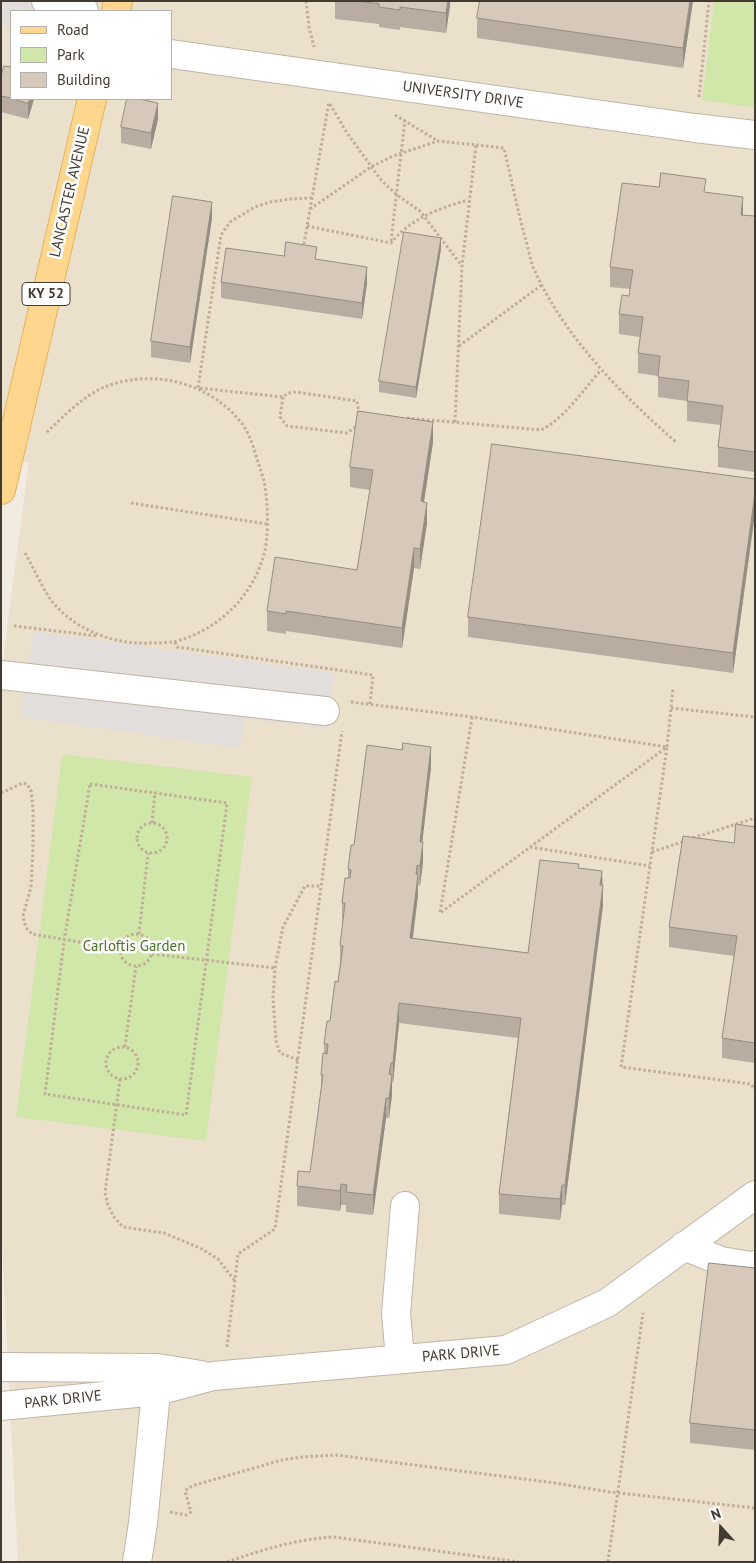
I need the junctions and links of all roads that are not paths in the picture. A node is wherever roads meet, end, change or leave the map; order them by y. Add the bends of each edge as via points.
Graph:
1 (46, 1) edge
2 (80, 10) edge
3 (172, 54) edge
4 (92, 100) edge
5 (755, 135) edge
6 (1, 490) edge
7 (1, 675) edge
8 (338, 712) road end
9 (755, 1195) edge
10 (405, 1206) dead end
11 (684, 1246) junction
12 (755, 1265) edge
13 (400, 1359) junction
14 (1, 1367) edge
15 (157, 1379) junction
16 (1, 1406) edge
17 (137, 1562) edge

1 - 2 street
3 - 5 street, UNIVERSITY DRIVE
4 - 6 main road, LANCASTER AVENUE / KY 52
7 - 8 street
9 - 11 street, PARK DRIVE
10 - 13 street via 396,1313
11 - 12 street via 721,1261
11 - 13 street, PARK DRIVE via 606,1303 506,1350
13 - 15 street, PARK DRIVE
14 - 15 street, PARK DRIVE
15 - 16 street, PARK DRIVE
15 - 17 street

